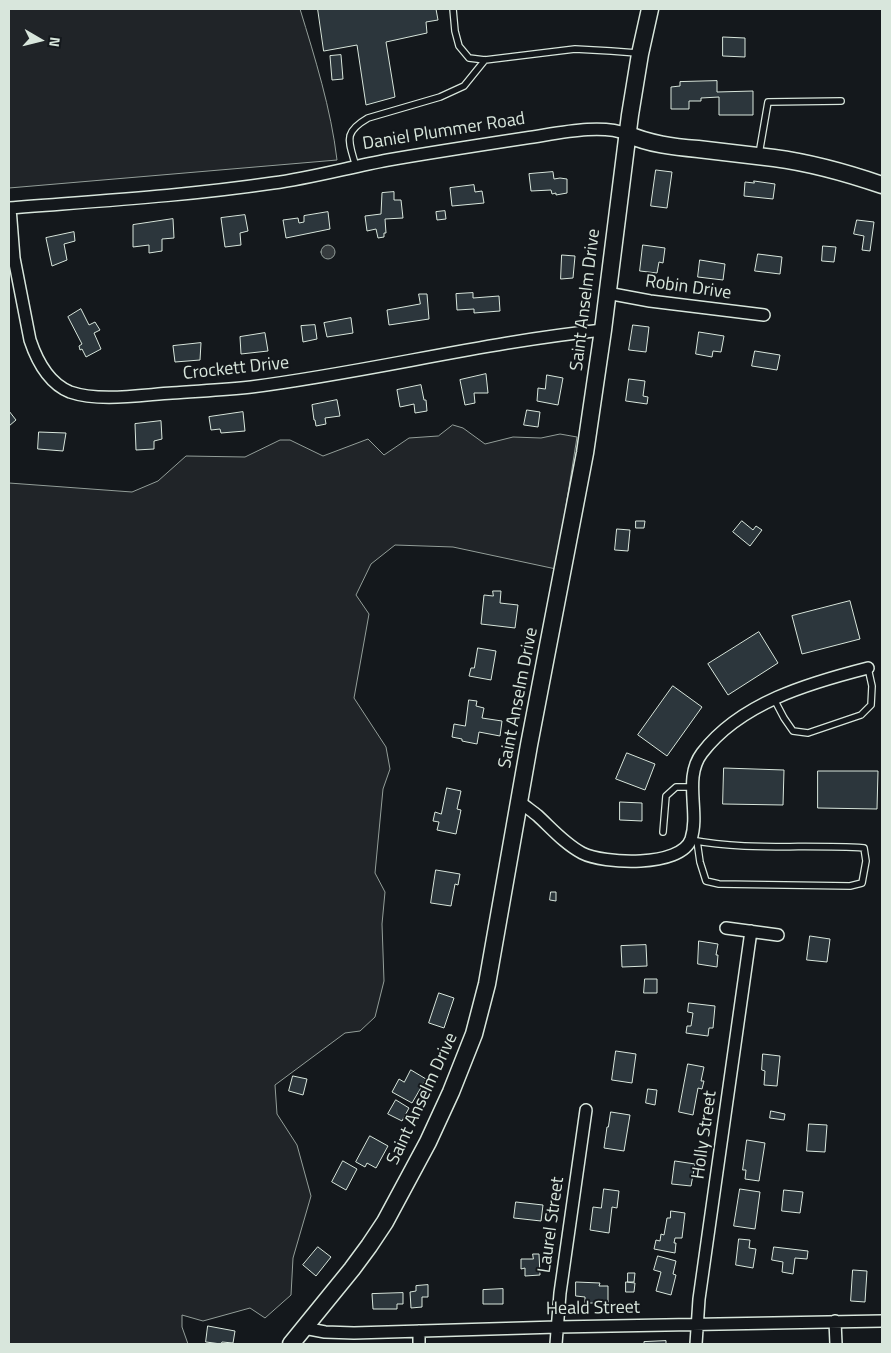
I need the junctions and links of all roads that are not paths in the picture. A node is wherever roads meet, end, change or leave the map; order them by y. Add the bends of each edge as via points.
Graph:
1 (453, 9) edge
2 (650, 9) edge
3 (640, 54) junction
4 (484, 60) junction
5 (841, 101) dead end
6 (627, 134) junction
7 (759, 156) junction
8 (356, 167) junction
9 (882, 185) edge
10 (9, 208) edge
11 (607, 293) junction
12 (764, 315) dead end
13 (603, 330) junction
14 (868, 668) joint
15 (774, 699) junction
16 (693, 787) junction
17 (520, 802) junction
18 (663, 832) dead end
19 (694, 841) junction
20 (726, 928) dead end
21 (752, 931) junction
22 (778, 934) dead end
23 (586, 1110) dead end
24 (836, 1321) junction
25 (882, 1321) edge
26 (697, 1325) junction
27 (557, 1327) junction
28 (304, 1328) junction
29 (419, 1331) junction
30 (291, 1344) edge
31 (419, 1344) edge
32 (556, 1344) edge
33 (696, 1344) edge
34 (836, 1344) edge

1 - 4 lane via 459,46 469,58
2 - 3 street, Saint Anselm Drive
3 - 4 lane via 575,49
3 - 6 street, Saint Anselm Drive
4 - 8 lane via 464,86 358,124 350,134
5 - 7 lane via 768,102
6 - 7 street, Daniel Plummer Road via 644,141
6 - 8 street, Daniel Plummer Road via 606,129 577,131
6 - 11 street, Saint Anselm Drive
7 - 9 street, Daniel Plummer Road via 820,166
8 - 10 street, Daniel Plummer Road via 216,191
10 - 13 street, Crockett Drive via 14,258 33,350 45,372 55,382 80,395 97,397 249,387
11 - 12 street, Robin Drive
11 - 13 street, Saint Anselm Drive
13 - 17 street, Saint Anselm Drive via 585,454
14 - 15 street via 819,681
14 - 15 lane via 872,686 871,705 861,715 808,732 792,731
15 - 16 street via 720,732 700,756
16 - 18 lane via 676,787 666,796
16 - 19 street
17 - 19 street via 569,844 590,857 656,860 673,855
17 - 28 street, Saint Anselm Drive via 487,984 463,1065 428,1142 385,1222
19 - 19 lane via 729,846 864,848 866,861 862,883 840,886 719,884 706,881
20 - 21 street
21 - 22 street
21 - 26 street, Holly Street
23 - 27 street, Laurel Street
24 - 25 street, Heald Street
24 - 26 street, Heald Street
24 - 34 street
26 - 27 street, Heald Street
26 - 33 street, Holly Street
27 - 29 street, Heald Street
27 - 32 street, Laurel Street
28 - 29 street, Heald Street via 340,1333
28 - 30 street, Saint Anselm Drive
29 - 31 street

